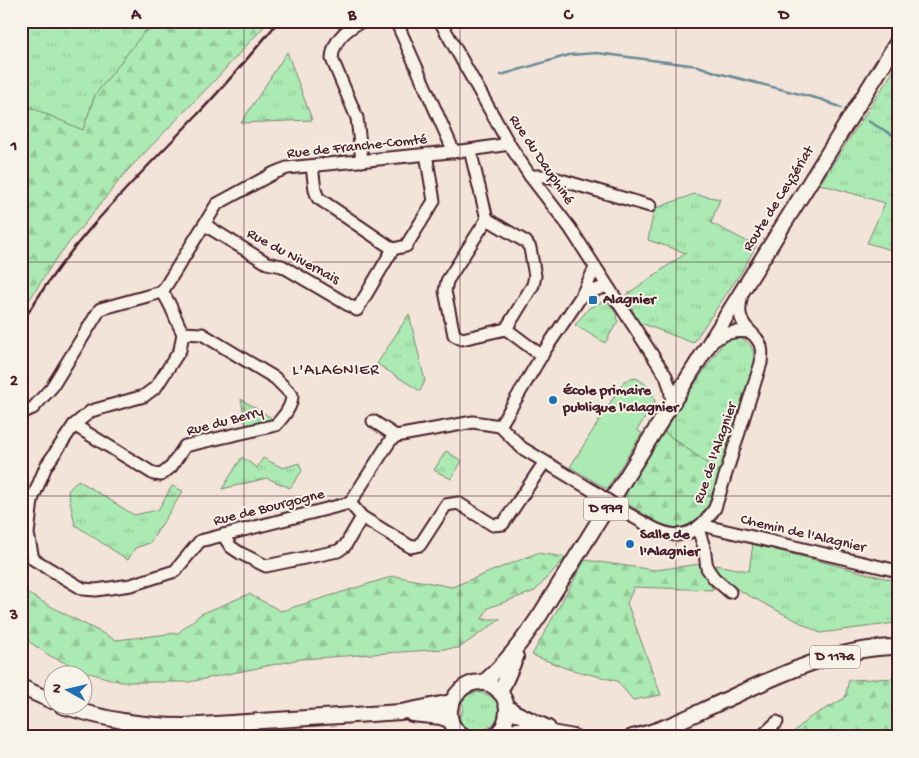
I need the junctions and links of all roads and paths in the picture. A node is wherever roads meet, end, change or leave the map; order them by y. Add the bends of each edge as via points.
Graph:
1 (362, 21) edge
2 (396, 21) edge
3 (440, 21) edge
4 (898, 41) edge
5 (509, 144) junction
6 (470, 150) junction
7 (454, 152) junction
8 (426, 154) junction
9 (362, 161) junction
10 (312, 166) junction
11 (530, 176) junction
12 (650, 206) dead end
13 (487, 219) junction
14 (205, 225) junction
15 (393, 249) junction
16 (596, 268) junction
17 (607, 286) junction
18 (744, 287) junction
19 (162, 292) junction
20 (582, 295) junction
21 (506, 329) junction
22 (750, 332) junction
23 (183, 333) junction
24 (705, 348) junction
25 (542, 356) junction
26 (666, 376) junction
27 (689, 376) junction
28 (672, 403) junction
29 (21, 413) edge
30 (373, 421) dead end
31 (74, 426) junction
32 (500, 426) junction
33 (396, 436) junction
34 (544, 463) junction
35 (350, 503) junction
36 (362, 518) junction
37 (700, 527) junction
38 (223, 535) junction
39 (21, 552) edge
40 (33, 559) junction
41 (898, 572) edge
42 (730, 592) dead end
43 (521, 644) junction
44 (898, 647) edge
45 (483, 683) junction
46 (21, 686) edge
47 (500, 693) junction
48 (42, 697) edge
49 (451, 702) junction
50 (507, 707) junction
51 (401, 712) junction
52 (92, 714) edge
53 (451, 721) junction
54 (777, 722) dead end
55 (497, 734) edge
56 (461, 736) edge
57 (568, 736) edge
58 (632, 737) edge
59 (761, 737) edge

1 - 9 street via 343,33 333,50 332,59 356,118
2 - 7 street
3 - 5 street, Rue du Dauphiné
4 - 18 main road, Route de Ceyzériat / D 979
5 - 6 street, Rue de Franche-Comté
5 - 11 street, Rue du Dauphiné
6 - 7 street, Rue de Franche-Comté
6 - 13 street
7 - 8 street, Rue de Franche-Comté
8 - 9 street, Rue de Franche-Comté
8 - 15 street via 434,200 406,246
9 - 10 street, Rue de Franche-Comté
10 - 14 street, Rue de Franche-Comté via 287,168 274,173 217,204
10 - 15 street via 318,198
11 - 12 street via 546,176
11 - 16 street, Rue du Dauphiné
13 - 21 street via 526,242 535,276 533,285
13 - 21 street via 448,280 445,290 454,335 458,338
14 - 15 street, Rue du Nivernais via 267,263 282,266 357,310
14 - 19 street, Rue de Franche-Comté
16 - 17 street, Rue du Dauphiné
16 - 20 street
17 - 20 street
17 - 26 street
18 - 22 street, Rue de l'Alagnier via 739,313
18 - 24 main road, Route de Ceyzériat / D 979
19 - 23 street via 169,300
19 - 29 street via 100,309 52,387 33,408
20 - 25 street
21 - 25 street
22 - 24 street via 724,334
22 - 37 street, Rue de l'Alagnier via 758,340 762,363 715,508
23 - 31 street via 180,350 156,387 144,396 91,411
23 - 31 street, Rue du Berry via 202,334 275,378 292,395 292,402 276,425 185,446 172,467 161,475 154,474
24 - 27 main road, Route de Ceyzériat / D 979
25 - 32 street
26 - 27 street via 674,379
26 - 28 street
27 - 28 main road, D 979
28 - 43 main road, D 979
30 - 33 street
31 - 40 street via 46,466 32,500 28,534
32 - 33 street via 473,422
32 - 34 street via 522,448
33 - 35 street
34 - 36 street via 503,524 493,524 458,503 446,506 420,545 411,547
34 - 37 street, bridge via 661,532 685,534
35 - 36 street
35 - 38 street, Rue de Bourgogne
36 - 38 street via 345,546 338,551 266,566 236,550
37 - 41 street, Chemin de l'Alagnier
37 - 42 street via 707,568
38 - 40 street, Rue de Bourgogne via 200,541 175,572 131,585 96,590 83,589
39 - 40 street, Rue de Bourgogne
43 - 45 main road, D 979
43 - 47 main road, D 979
44 - 58 main road, D 117a via 850,652 817,661 680,722
45 - 47 main road
45 - 49 main road via 461,689
46 - 48 main road
47 - 50 main road
49 - 51 main road
49 - 53 main road
50 - 55 main road via 505,723
50 - 57 main road
51 - 52 main road via 152,726
51 - 53 main road
53 - 56 main road
54 - 59 street
55 - 57 main road via 534,730

